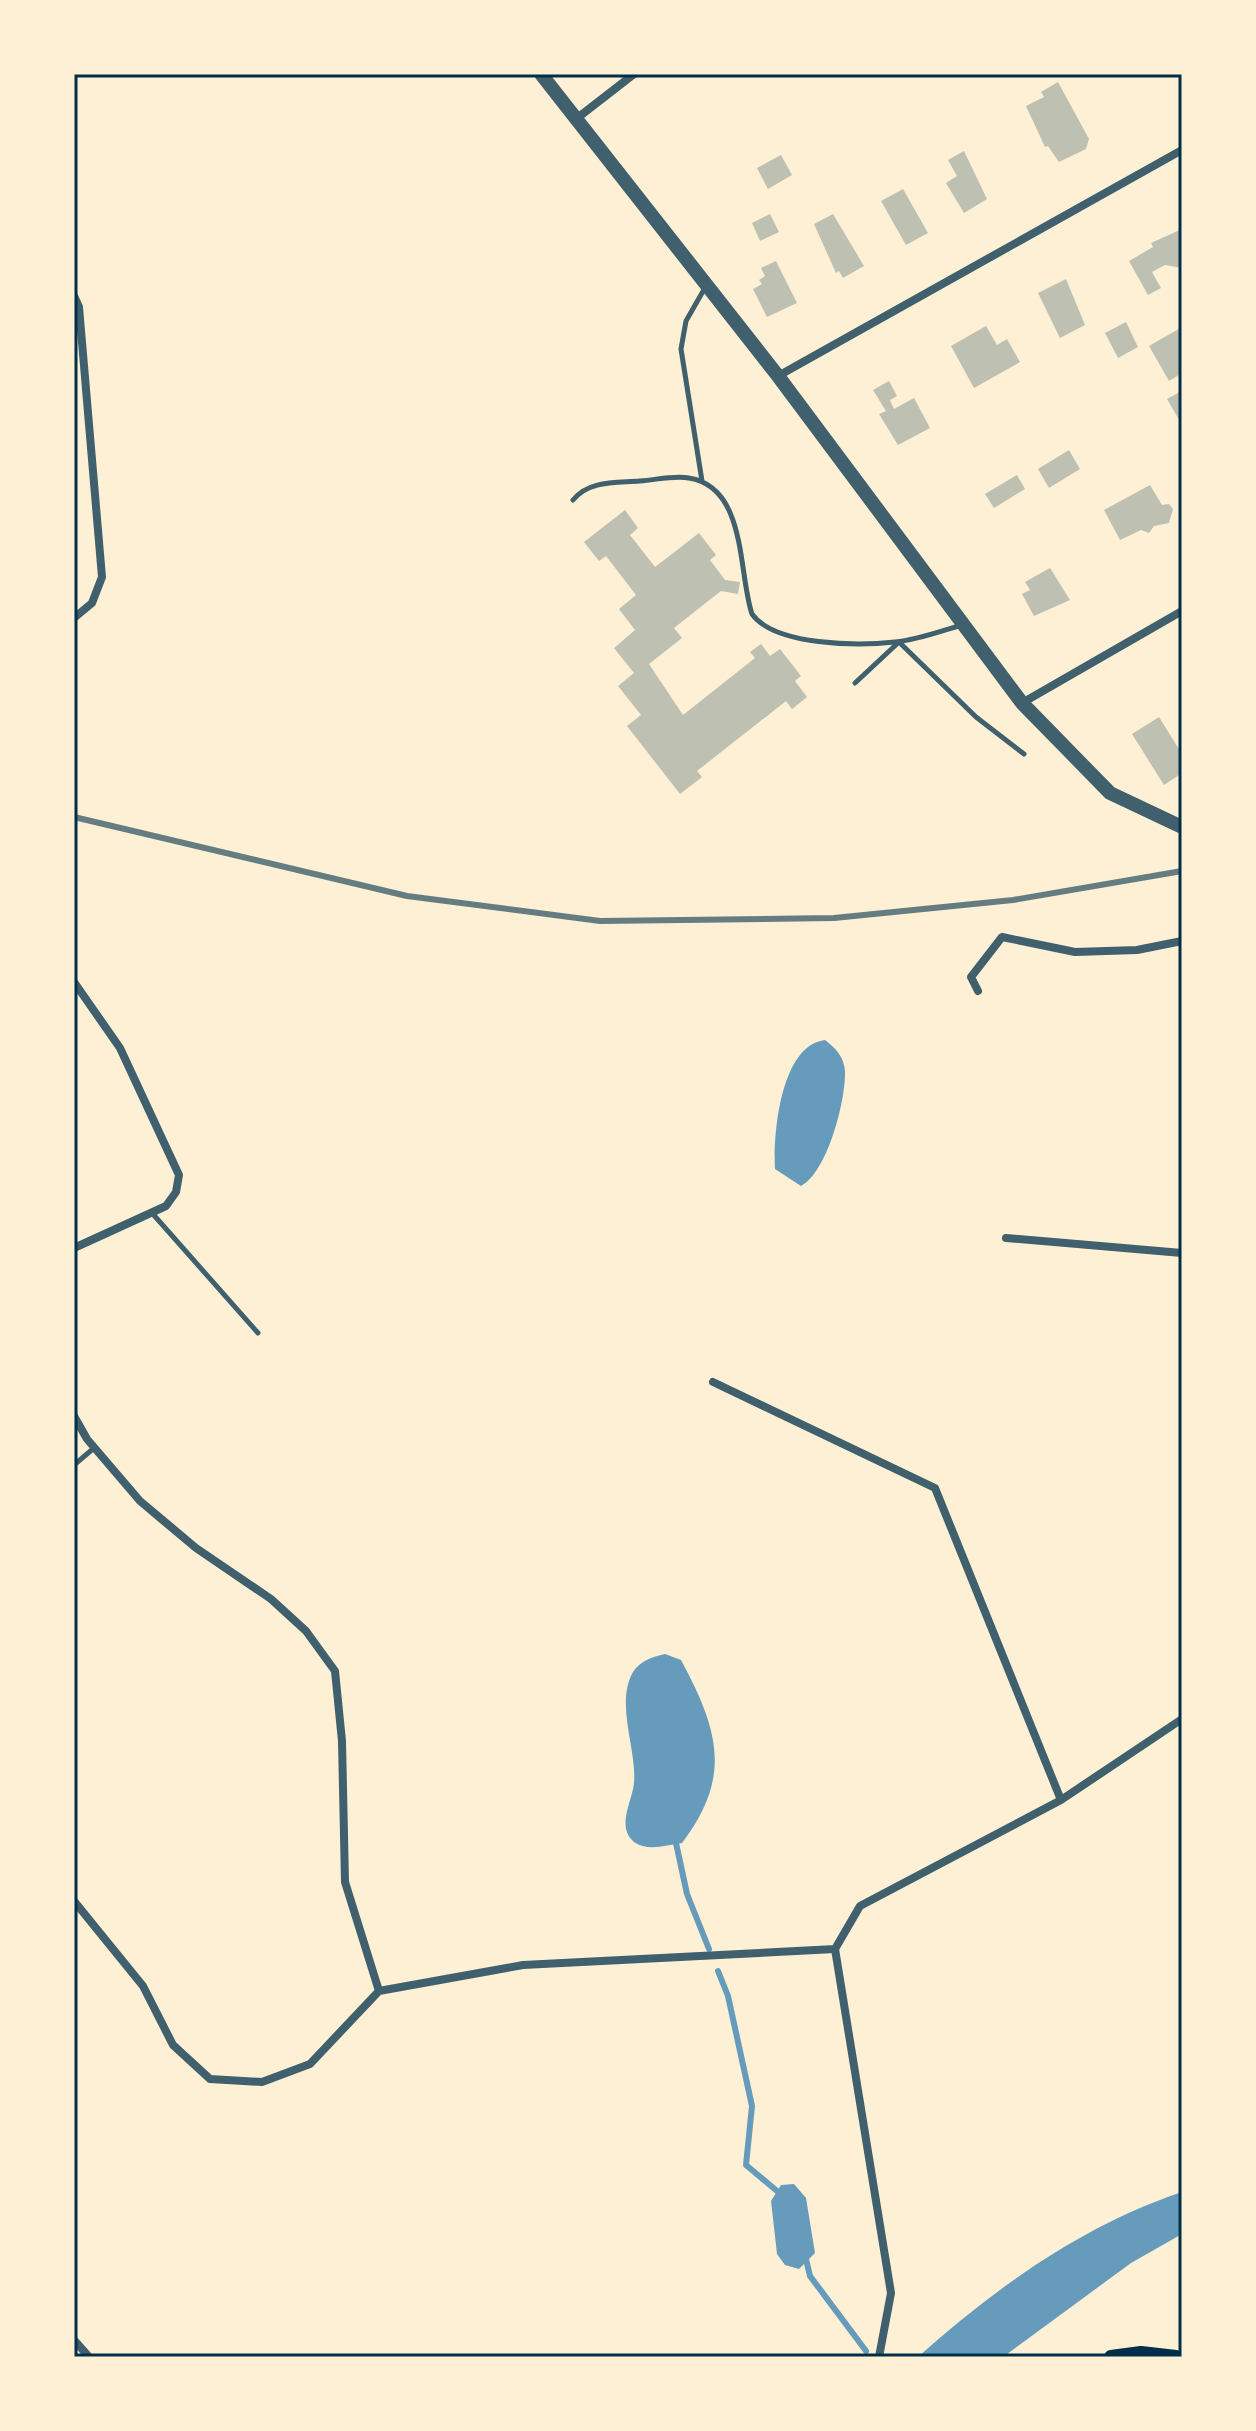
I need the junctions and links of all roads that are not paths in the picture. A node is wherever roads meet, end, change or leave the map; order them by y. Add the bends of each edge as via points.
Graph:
1 (541, 74) edge
2 (634, 74) edge
3 (575, 120) junction
4 (1182, 150) edge
5 (707, 286) junction
6 (74, 296) edge
7 (778, 376) junction
8 (702, 481) junction
9 (573, 500) dead end
10 (1182, 611) edge
11 (74, 618) edge
12 (963, 625) junction
13 (899, 642) junction
14 (855, 683) dead end
15 (1022, 703) junction
16 (1024, 754) dead end
17 (1182, 827) edge
18 (1182, 941) edge
19 (74, 982) edge
20 (978, 991) dead end
21 (151, 1212) junction
22 (1006, 1238) dead end
23 (74, 1248) edge
24 (1182, 1253) edge
25 (258, 1333) dead end
26 (713, 1382) dead end
27 (74, 1416) edge
28 (94, 1447) junction
29 (74, 1465) edge
30 (1182, 1719) edge
31 (1061, 1800) junction
32 (74, 1901) edge
33 (835, 1949) junction
34 (379, 1991) junction
35 (74, 2340) edge
36 (89, 2357) edge
37 (879, 2357) edge
38 (1111, 2357) edge
39 (1176, 2357) edge

1 - 3 street
2 - 3 street
3 - 5 street
4 - 7 street
5 - 7 street
5 - 8 lane via 686,321 681,349
6 - 11 street via 102,577 92,603
7 - 12 street
8 - 9 lane via 687,477 597,484
8 - 13 lane via 722,500 733,521 747,600 758,623 813,640
10 - 15 street
12 - 13 lane
12 - 15 street
13 - 14 lane
13 - 16 lane via 976,717
15 - 17 street via 1110,793
18 - 20 street via 1137,950 1075,952 1002,937 971,977
19 - 21 street via 120,1048 179,1175 166,1206
21 - 23 street
21 - 25 lane
22 - 24 street
26 - 31 street via 935,1488
27 - 28 street
28 - 29 lane
28 - 34 street via 140,1501 306,1631 335,1671 345,1882
30 - 31 street
31 - 33 street via 860,1906
32 - 34 street via 143,1986 173,2045 210,2079 262,2082 310,2064
33 - 34 street via 523,1965
33 - 37 street via 891,2293
35 - 36 street
38 - 39 main road

